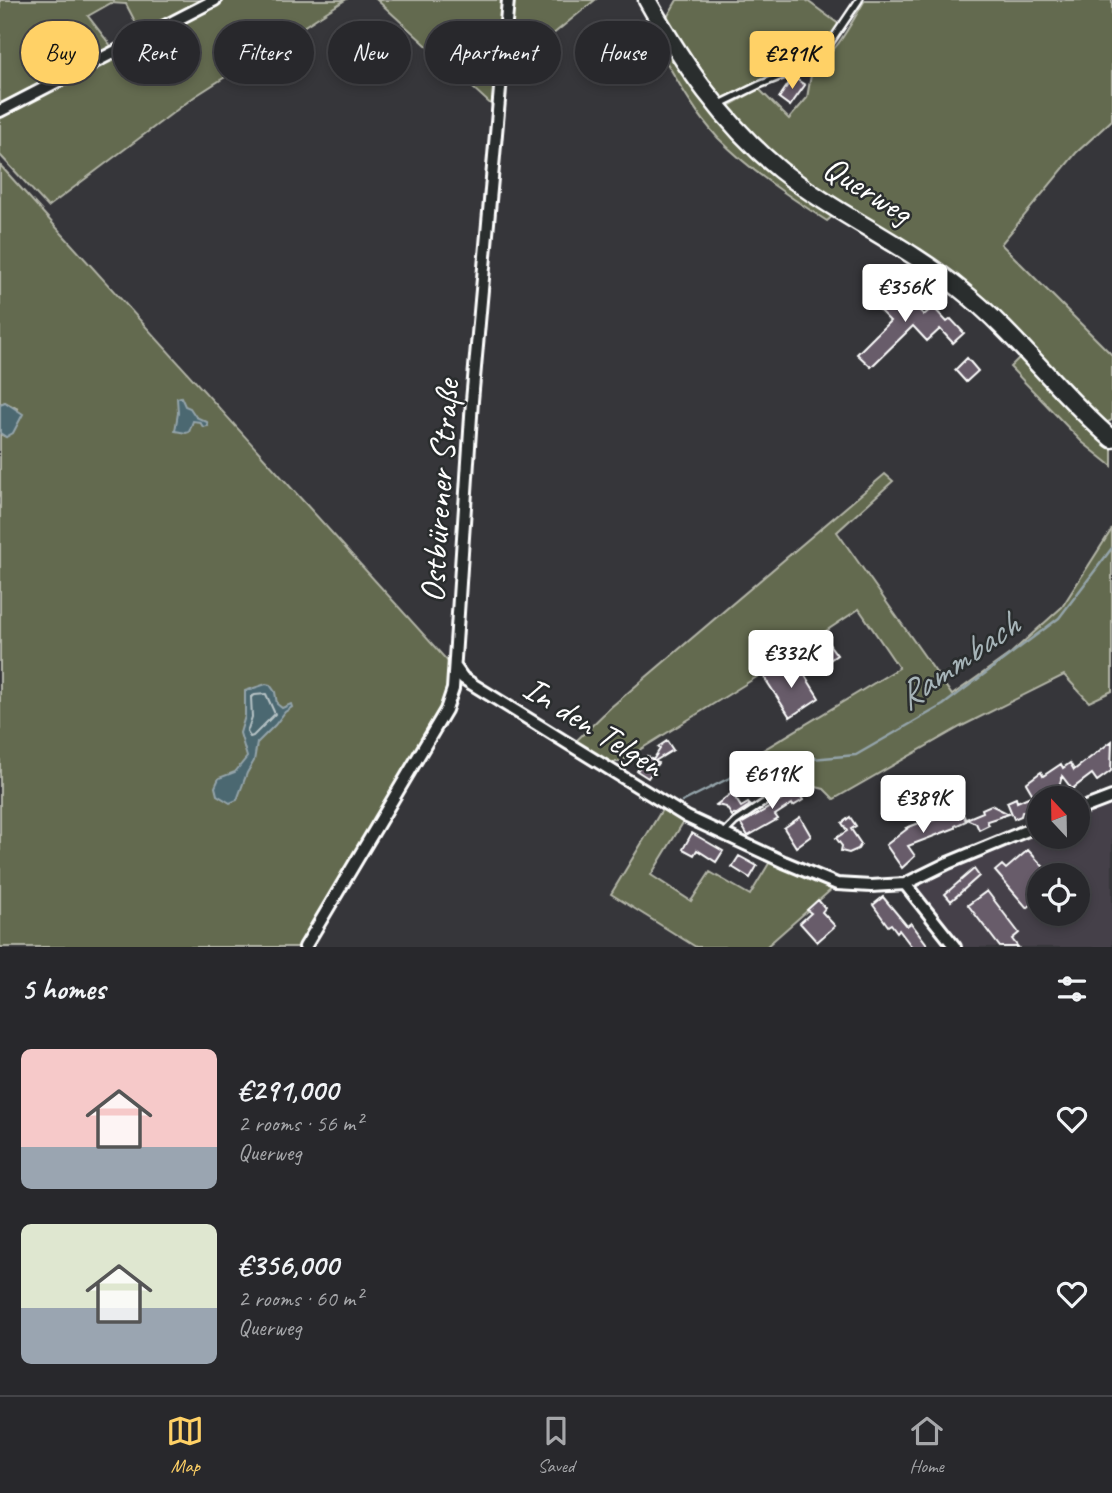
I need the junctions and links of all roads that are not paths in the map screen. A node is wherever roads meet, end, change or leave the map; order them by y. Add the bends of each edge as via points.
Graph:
1 (215, 0) edge
2 (508, 0) edge
3 (647, 0) edge
4 (859, 0) edge
5 (716, 107) junction
6 (0, 111) edge
7 (1110, 435) edge
8 (456, 668) junction
9 (777, 793) dead end
10 (1112, 797) edge
11 (1090, 805) edge
12 (1027, 830) edge
13 (724, 833) junction
14 (905, 884) junction
15 (305, 947) edge
16 (955, 947) edge

1 - 6 street
2 - 8 street, Ostbürener Straße via 472,401
3 - 5 street, Querweg
4 - 5 lane via 815,61
5 - 7 street, Querweg via 782,171 962,290
8 - 13 street, In den Telgen via 472,684 654,797
8 - 15 street, Ostbürener Straße via 446,710
9 - 13 lane
10 - 11 street
12 - 14 street, In den Telgen
13 - 14 street, In den Telgen via 837,884
14 - 16 street

